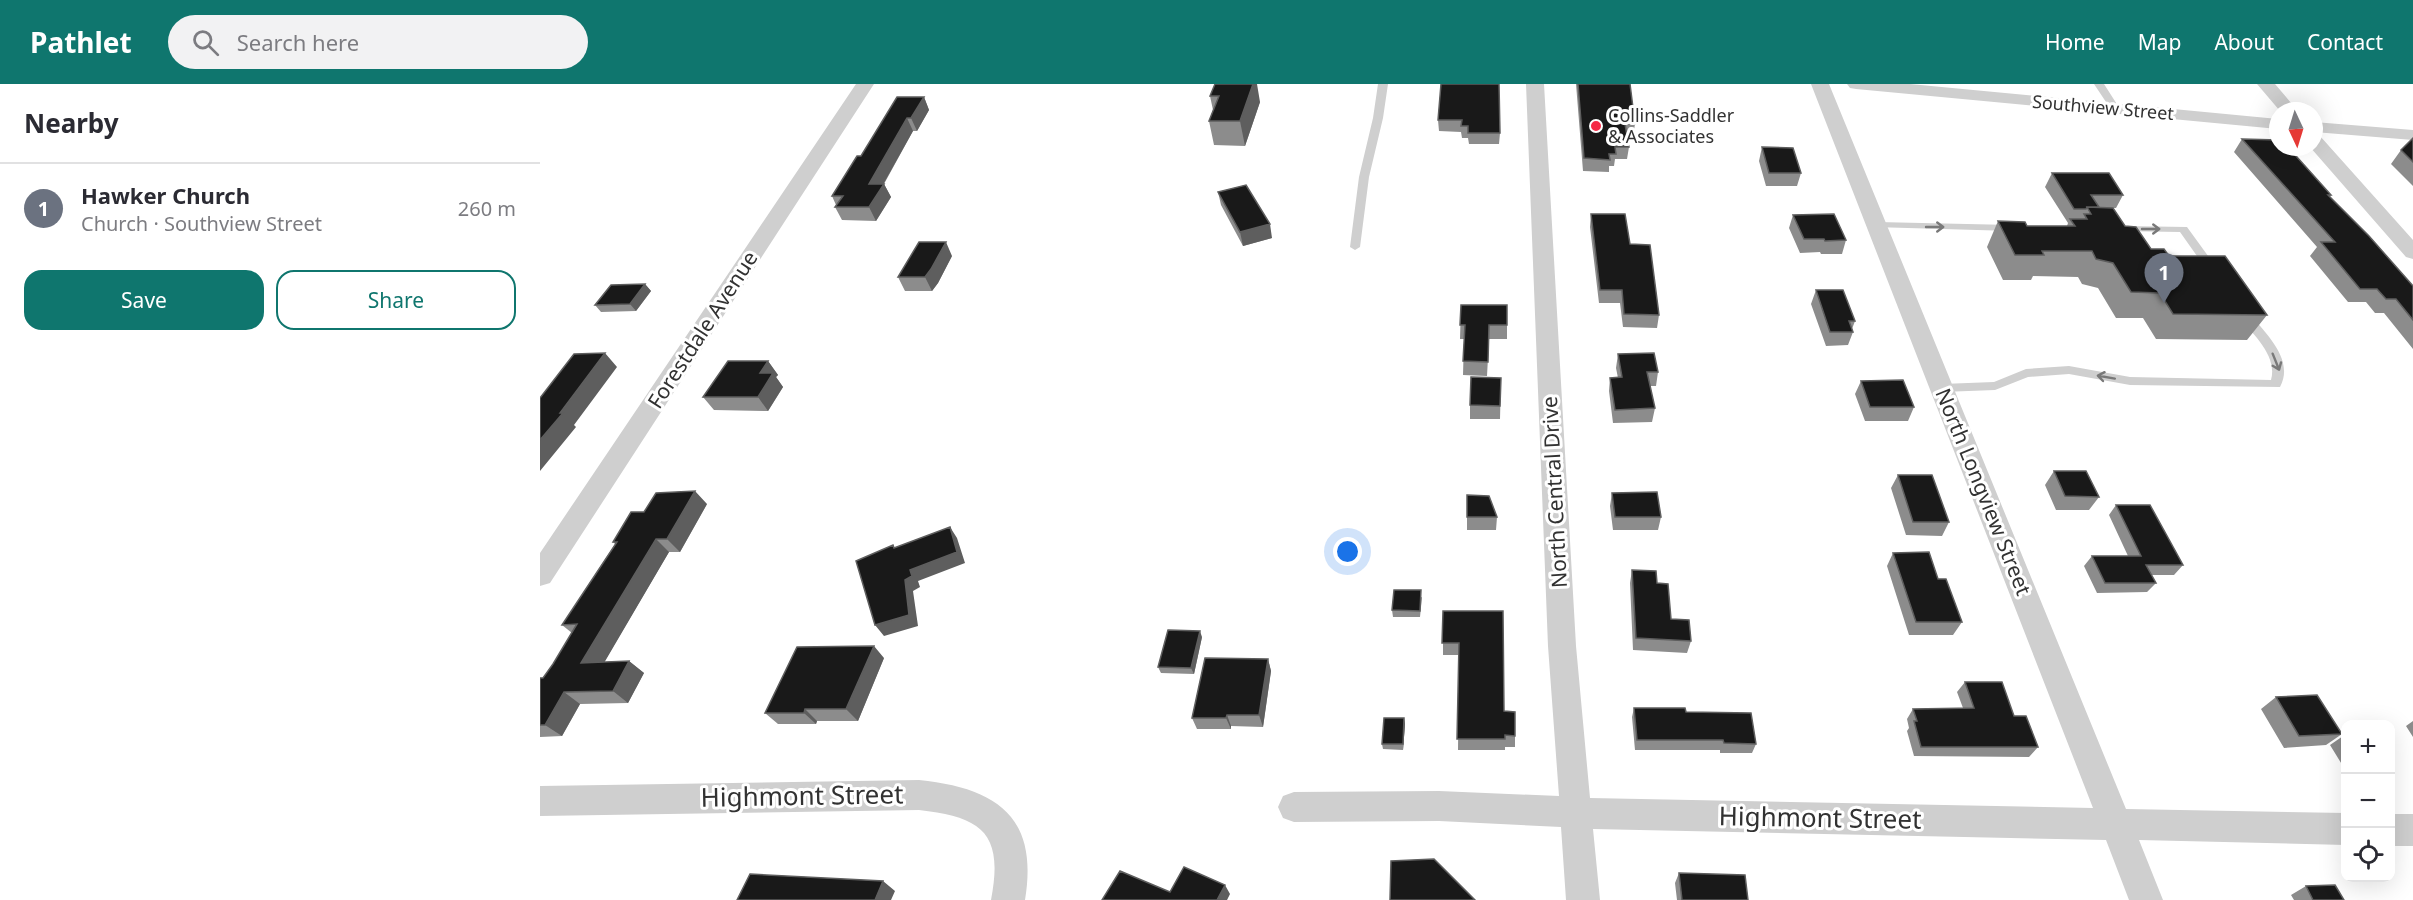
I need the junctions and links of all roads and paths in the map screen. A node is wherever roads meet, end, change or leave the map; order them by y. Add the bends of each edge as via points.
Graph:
1 (865, 84) edge
2 (1383, 84) edge
3 (1534, 84) edge
4 (1820, 84) edge
5 (1856, 84) edge
6 (2099, 84) edge
7 (2266, 84) edge
8 (1898, 86) edge
9 (1950, 89) edge
10 (2281, 102) edge
11 (2115, 109) junction
12 (2269, 123) edge
13 (2323, 129) edge
14 (2413, 135) edge
15 (2323, 150) edge
16 (1877, 225) junction
17 (2019, 228) edge
18 (2113, 229) edge
19 (1355, 247) dead end
20 (2413, 253) edge
21 (2217, 277) edge
22 (2237, 305) edge
23 (1942, 388) junction
24 (540, 575) edge
25 (540, 801) edge
26 (1294, 807) dead end
27 (1576, 812) junction
28 (2116, 825) junction
29 (2341, 829) edge
30 (2395, 830) edge
31 (2413, 830) edge
32 (1010, 890) edge
33 (1583, 900) edge
34 (2146, 900) edge

1 - 24 street, Forestdale Avenue
2 - 19 lane
3 - 27 street, North Central Drive via 1562,646
4 - 16 street, North Longview Street
5 - 8 street, Southview Street
6 - 11 lane
7 - 10 street
8 - 9 street, Southview Street
9 - 11 street, Southview Street
11 - 12 street, Southview Street
13 - 14 street
15 - 20 street
16 -> 17 lane
16 - 23 street, North Longview Street
18 -> 21 lane via 2183,229
22 -> 23 lane via 2278,360 2281,375 2276,384 2130,381 2069,370 2026,373 1995,386
23 - 28 street, North Longview Street
25 - 32 street, Highmont Street via 908,795 946,798 975,806 998,826 1010,850
26 - 27 street, Highmont Street via 1439,806
27 - 28 street, Highmont Street
27 - 33 street, North Central Drive
28 - 29 street, Highmont Street
28 - 34 street, North Longview Street
30 - 31 street

